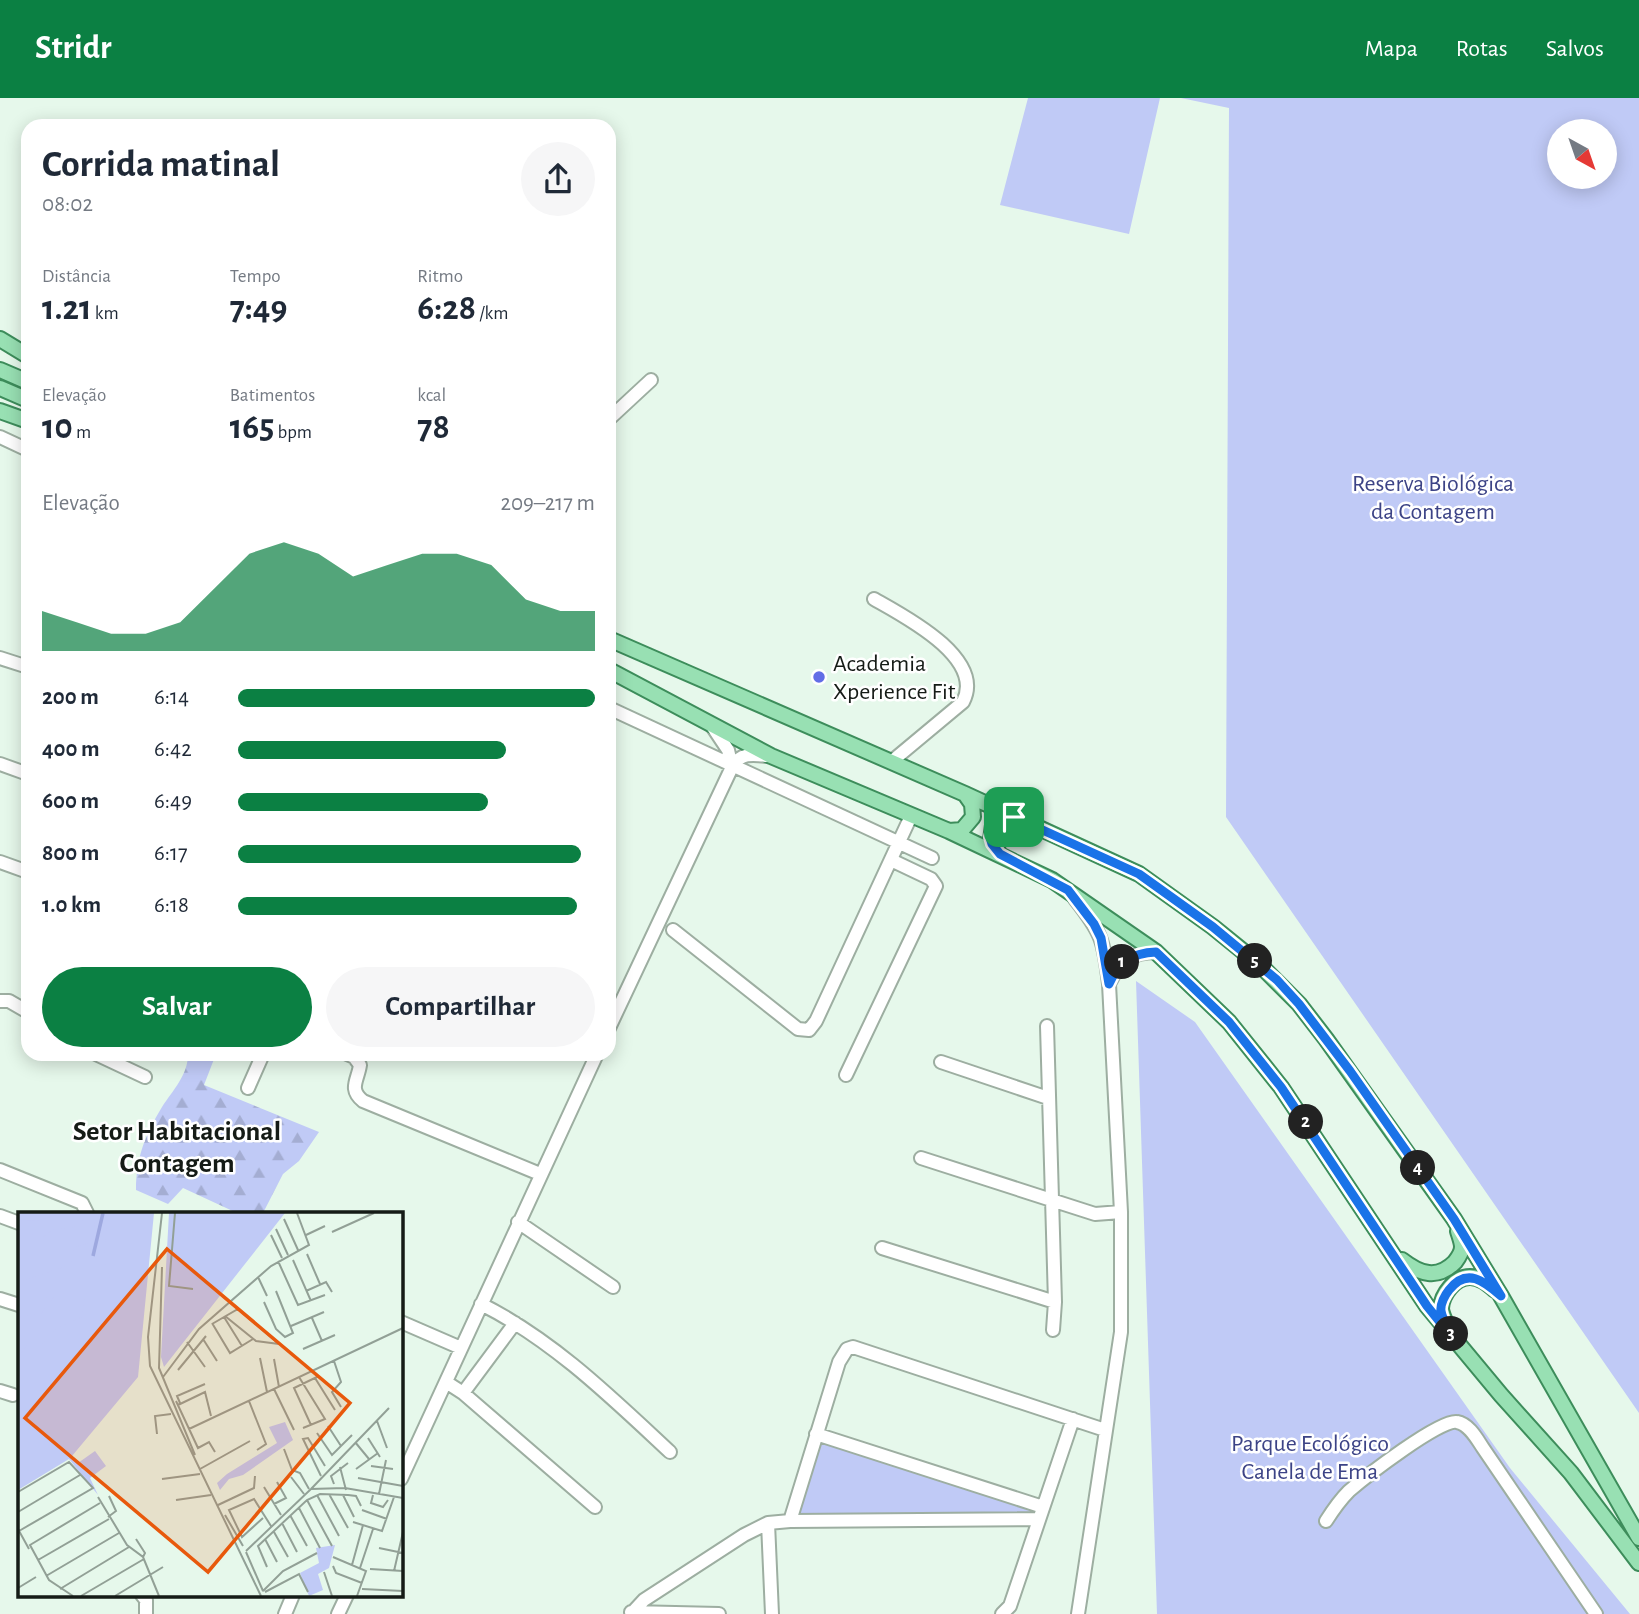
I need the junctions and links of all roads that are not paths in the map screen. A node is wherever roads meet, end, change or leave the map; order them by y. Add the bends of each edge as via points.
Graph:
1 (0, 339) edge
2 (21, 351) edge
3 (0, 370) edge
4 (21, 379) edge
5 (652, 380) dead end
6 (0, 388) edge
7 (21, 397) edge
8 (0, 411) edge
9 (616, 413) edge
10 (21, 418) edge
11 (0, 437) edge
12 (21, 447) edge
13 (874, 599) dead end
14 (616, 642) edge
15 (0, 658) edge
16 (21, 665) edge
17 (616, 674) edge
18 (616, 711) edge
19 (712, 726) junction
20 (771, 756) junction
21 (891, 762) junction
22 (0, 764) edge
23 (732, 766) junction
24 (21, 772) edge
25 (965, 794) junction
26 (911, 816) junction
27 (1014, 817) junction
28 (948, 831) junction
29 (899, 843) junction
30 (1000, 854) junction
31 (932, 858) dead end
32 (891, 860) junction
33 (0, 862) edge
34 (21, 870) edge
35 (1068, 890) junction
36 (673, 930) dead end
37 (1156, 952) junction
38 (1109, 984) junction
39 (0, 1001) edge
40 (21, 1008) edge
41 (616, 1013) edge
42 (1047, 1026) dead end
43 (111, 1061) edge
44 (260, 1061) edge
45 (357, 1061) edge
46 (594, 1061) edge
47 (941, 1062) dead end
48 (846, 1075) dead end
49 (145, 1077) dead end
50 (248, 1087) dead end
51 (1048, 1098) junction
52 (921, 1158) dead end
53 (0, 1170) edge
54 (540, 1174) junction
55 (1052, 1201) junction
56 (86, 1212) edge
57 (1121, 1212) junction
58 (0, 1216) edge
59 (1454, 1219) junction
60 (518, 1222) junction
61 (18, 1223) edge
62 (882, 1248) dead end
63 (1392, 1252) junction
64 (613, 1287) dead end
65 (1501, 1296) junction
66 (0, 1299) edge
67 (1055, 1302) junction
68 (481, 1304) junction
69 (18, 1305) edge
70 (402, 1322) edge
71 (515, 1323) junction
72 (1052, 1330) dead end
73 (1452, 1337) junction
74 (461, 1348) junction
75 (446, 1382) junction
76 (463, 1393) junction
77 (1073, 1419) junction
78 (1105, 1430) junction
79 (816, 1433) junction
80 (670, 1452) dead end
81 (402, 1477) edge
82 (595, 1507) dead end
83 (1041, 1513) junction
84 (790, 1521) junction
85 (1326, 1521) dead end
86 (768, 1523) junction
87 (1639, 1538) edge
88 (1639, 1563) edge
89 (143, 1596) edge
90 (293, 1596) edge
91 (347, 1596) edge
92 (631, 1613) edge
93 (146, 1614) edge
94 (285, 1614) edge
95 (338, 1614) edge
96 (719, 1614) edge
97 (772, 1614) edge
98 (1002, 1614) edge
99 (1078, 1614) edge
100 (1596, 1614) edge

1 - 2 main road
3 - 4 main road
5 - 9 street
6 - 7 main road
8 - 10 main road
11 - 12 street
13 - 21 street via 936,637 955,658 967,682 963,702
14 - 21 main road
15 - 16 street
17 - 19 main road
18 - 23 street
19 - 20 main road
19 - 23 street via 728,750
20 - 23 street via 746,755
20 - 26 main road
21 - 25 main road
22 - 24 street
23 - 29 street
23 - 41 street
25 - 27 main road
25 - 28 main road via 973,817 962,830
26 - 28 main road
26 - 29 street
27 - 30 main road via 998,821 991,830 991,840
27 - 59 main road via 1139,874 1260,965 1326,1039
28 - 30 main road
29 - 31 street
29 - 32 street
30 - 35 main road
32 - 36 street via 808,1030 798,1029
32 - 48 street via 931,879 936,886
33 - 34 street
35 - 37 main road
35 - 38 street via 1101,938
37 - 38 street via 1128,958
37 - 63 main road via 1229,1022 1281,1087
38 - 57 street
39 - 40 street
42 - 51 street
43 - 49 street
44 - 50 street
45 - 54 street via 360,1065 353,1088 363,1101
46 - 54 street
47 - 51 street
51 - 55 street
52 - 55 street
53 - 56 street via 82,1203
54 - 60 street
55 - 57 street via 1095,1214
55 - 67 street
57 - 78 street via 1121,1332
58 - 61 street
59 - 63 main road via 1462,1247 1458,1259 1445,1271 1434,1275 1415,1269
59 - 65 main road
60 - 64 street
60 - 68 street
62 - 67 street
63 - 73 main road
65 - 73 main road via 1485,1281 1470,1277 1455,1282 1444,1296 1441,1311
65 - 87 main road
66 - 69 street
67 - 72 street
68 - 71 street
68 - 74 street
70 - 74 street
71 - 76 street
71 - 80 street via 597,1385
73 - 88 main road via 1571,1473
74 - 75 street
75 - 76 street
75 - 81 street
76 - 82 street
77 - 78 street
77 - 79 street via 853,1347 839,1362
77 - 83 street
78 - 99 street
79 - 83 street
79 - 84 street
83 - 84 street
83 - 98 street via 1010,1606
84 - 86 street
85 - 100 street via 1349,1492 1388,1461 1438,1426 1459,1422 1483,1448
86 - 92 street via 644,1600
86 - 97 street
89 - 93 street
90 - 94 street
91 - 95 street
92 - 96 street

